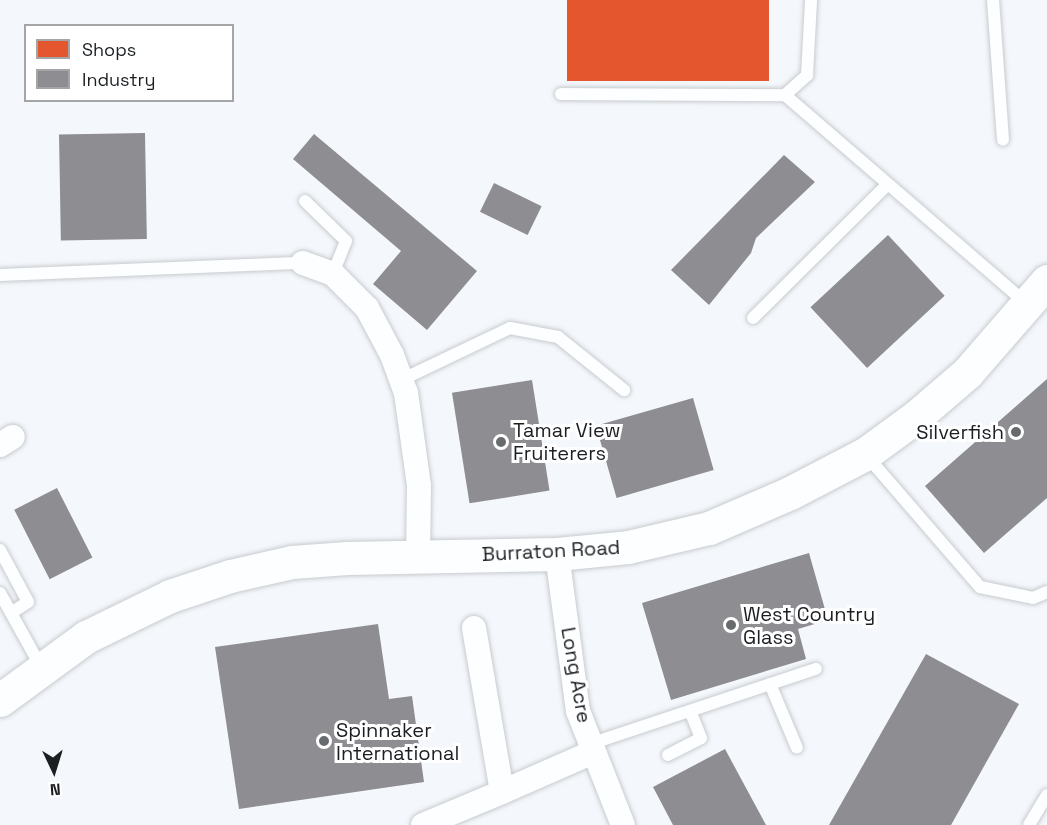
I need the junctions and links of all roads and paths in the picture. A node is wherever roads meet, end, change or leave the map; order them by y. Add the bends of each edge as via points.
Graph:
1 (811, 0) edge
2 (993, 0) edge
3 (561, 94) dead end
4 (785, 95) junction
5 (1003, 140) dead end
6 (888, 184) junction
7 (305, 201) dead end
8 (303, 263) joint
9 (333, 274) junction
10 (0, 275) edge
11 (1038, 293) edge
12 (753, 318) dead end
13 (401, 380) junction
14 (624, 390) dead end
15 (865, 453) junction
16 (0, 550) edge
17 (557, 554) junction
18 (418, 555) junction
19 (1047, 592) edge
20 (0, 593) edge
21 (11, 613) junction
22 (474, 628) dead end
23 (41, 668) junction
24 (816, 669) dead end
25 (770, 684) junction
26 (0, 700) edge
27 (690, 711) junction
28 (797, 747) dead end
29 (592, 748) junction
30 (668, 755) dead end
31 (502, 792) junction
32 (1047, 795) edge
33 (423, 825) edge
34 (623, 825) edge
35 (1029, 825) edge

1 - 4 lane via 807,75
2 - 5 lane
3 - 4 lane
4 - 6 lane
6 - 11 lane
6 - 12 lane
7 - 9 lane via 346,241
8 - 9 street
8 - 10 lane
9 - 13 street via 368,308
11 - 15 street, Burraton Road via 967,373
13 - 14 lane via 510,328 558,337
13 - 18 street via 419,486
15 - 17 street, Burraton Road via 790,493 709,528 628,547
15 - 19 lane via 980,587 1033,598
16 - 21 lane via 28,602
17 - 18 street, Burraton Road
17 - 29 street, Long Acre via 578,711
18 - 23 street, Burraton Road via 292,562 230,576 170,596 86,637
20 - 21 lane
21 - 23 lane
22 - 31 street
23 - 26 street, Burraton Road
24 - 25 lane
25 - 27 lane
25 - 28 lane
27 - 29 lane
27 - 30 lane via 701,738
29 - 31 street
29 - 34 street, Long Acre
31 - 33 street
32 - 35 lane

